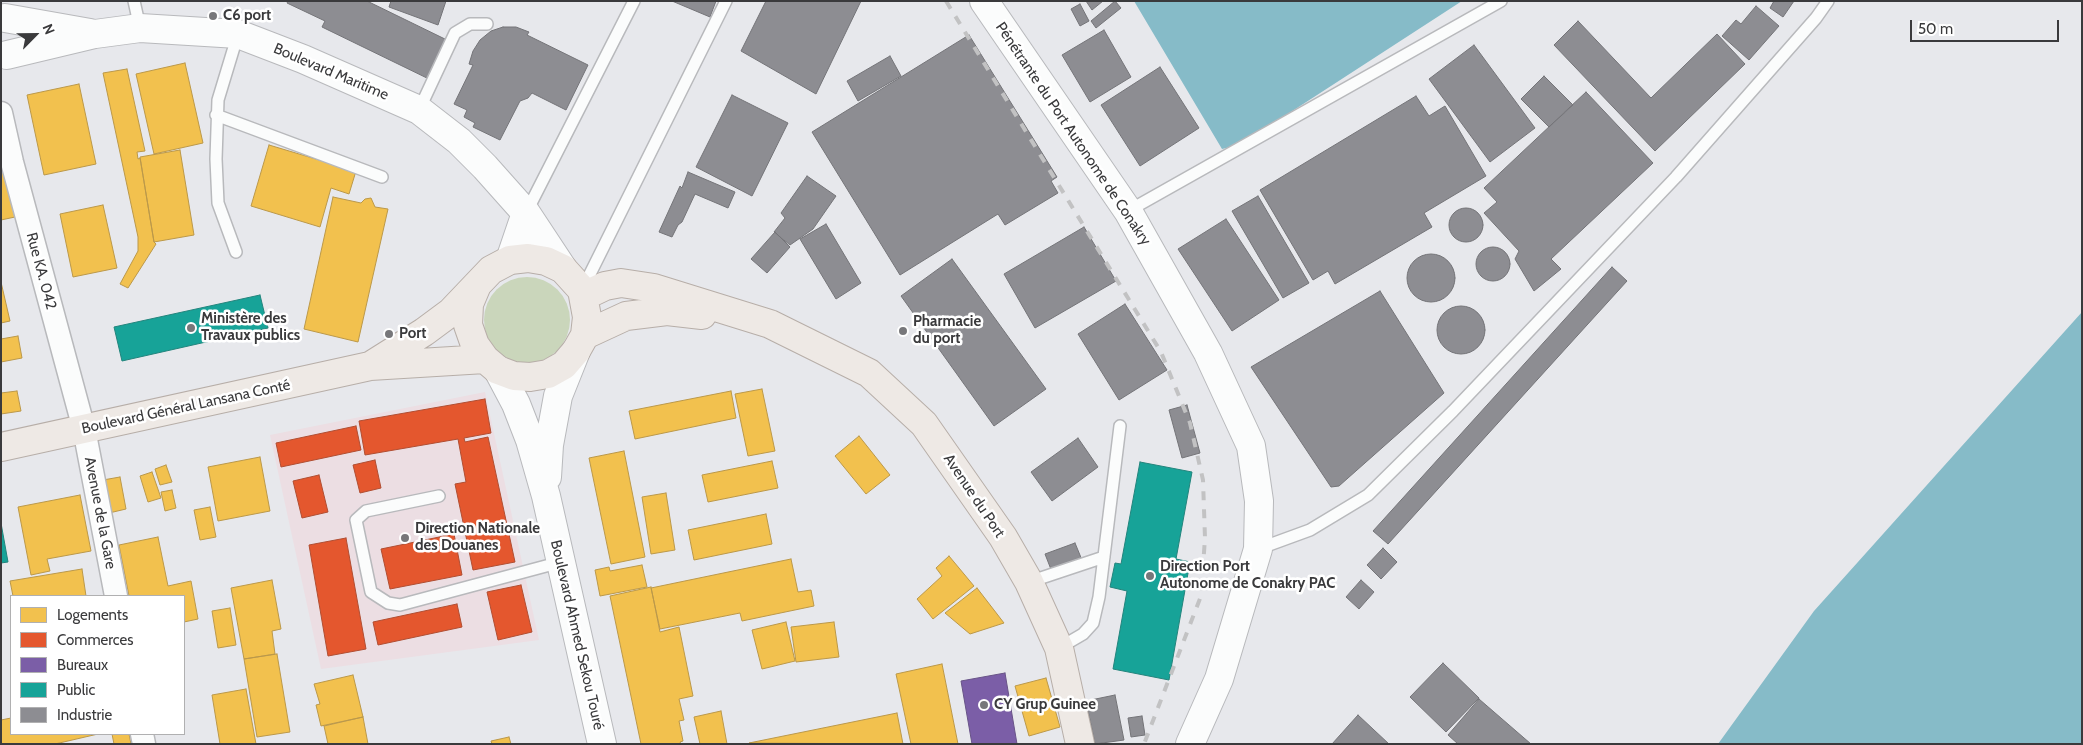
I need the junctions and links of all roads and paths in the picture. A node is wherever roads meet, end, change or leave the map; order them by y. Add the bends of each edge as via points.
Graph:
1 (134, 1) edge
2 (634, 1) edge
3 (726, 1) edge
4 (984, 1) edge
5 (1501, 1) edge
6 (1828, 1) edge
7 (3, 16) edge
8 (487, 24) dead end
9 (140, 28) junction
10 (95, 34) junction
11 (238, 34) junction
12 (4, 58) edge
13 (419, 110) junction
14 (1, 114) edge
15 (216, 115) junction
16 (382, 177) dead end
17 (1128, 211) junction
18 (526, 213) junction
19 (236, 252) dead end
20 (510, 260) junction
21 (563, 269) junction
22 (477, 285) junction
23 (583, 293) junction
24 (770, 324) junction
25 (581, 343) junction
26 (491, 364) junction
27 (370, 366) junction
28 (1120, 426) dead end
29 (84, 429) junction
30 (1, 447) edge
31 (439, 496) dead end
32 (546, 496) junction
33 (1258, 549) junction
34 (1104, 557) junction
35 (561, 562) junction
36 (1029, 582) junction
37 (116, 595) edge
38 (1059, 648) junction
39 (602, 744) edge
40 (1080, 744) edge
41 (1190, 744) edge

1 - 9 lane
2 - 18 lane
3 - 23 lane
4 - 17 street, Pénétrante du Port Autonome de Conakry
5 - 17 lane
6 - 33 lane via 1676,176 1453,411 1368,495 1310,530
7 - 10 street, Boulevard Maritime
7 - 12 street via 12,36
8 - 13 lane via 470,24 455,33
9 - 10 street, Boulevard Maritime
9 - 11 street, Boulevard Maritime
10 - 12 street, Boulevard Maritime
11 - 13 street, Boulevard Maritime
11 - 15 lane
13 - 18 street, Boulevard Maritime via 459,141
14 - 29 street, Rue KA. 042
15 - 16 lane
15 - 19 lane via 218,203
17 - 33 street, Pénétrante du Port Autonome de Conakry via 1208,353 1251,446 1259,501
18 - 20 street
18 - 21 street, Boulevard Maritime
20 - 21 main road via 546,261
20 - 22 main road via 491,270
21 - 23 main road
22 - 26 main road via 469,304 468,325 475,345
22 - 27 main road, Boulevard Général Lansana Conté via 438,322
23 - 24 main road, Avenue du Port via 621,283 654,288
23 - 25 main road via 587,317
24 - 25 main road, Avenue du Port via 667,311 626,316
24 - 36 main road, Avenue du Port via 869,373 924,424 975,494
25 - 26 main road via 564,365 548,374 514,376
25 - 32 street, Boulevard Ahmed Sekou Touré via 558,396 549,445
26 - 27 main road, Boulevard Général Lansana Conté
26 - 32 street, Boulevard Ahmed Sekou Touré via 516,404
27 - 29 main road, Boulevard Général Lansana Conté
28 - 34 lane
29 - 30 main road, Boulevard Général Lansana Conté
29 - 37 street, Avenue de la Gare
31 - 35 lane via 366,511 356,520 371,592 388,603 400,605
32 - 35 street, Boulevard Ahmed Sekou Touré
33 - 41 street, Pénétrante du Port Autonome de Conakry via 1219,680
34 - 36 lane
34 - 38 lane via 1093,623 1083,634
35 - 39 street, Boulevard Ahmed Sekou Touré
36 - 38 main road, Avenue du Port
38 - 40 main road, Avenue du Port

